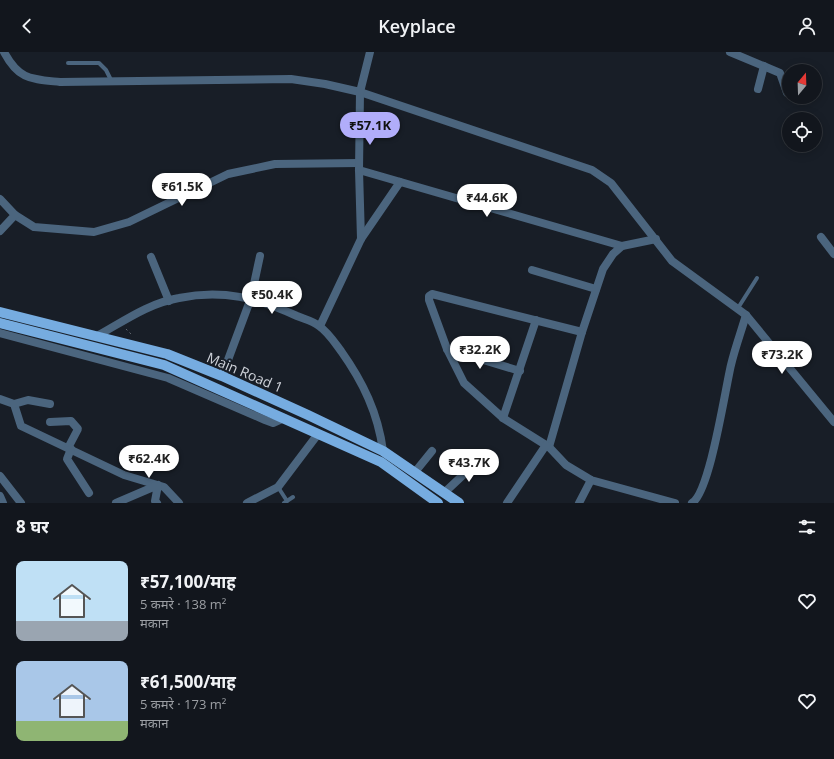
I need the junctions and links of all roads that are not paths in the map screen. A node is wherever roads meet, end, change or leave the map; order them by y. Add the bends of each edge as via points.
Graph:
1 (4, 52) edge
2 (370, 52) edge
3 (730, 52) edge
4 (68, 63) dead end
5 (764, 66) junction
6 (782, 79) edge
7 (112, 82) junction
8 (758, 89) dead end
9 (360, 92) junction
10 (359, 167) junction
11 (400, 182) junction
12 (0, 199) edge
13 (15, 215) junction
14 (0, 231) edge
15 (821, 237) dead end
16 (361, 239) junction
17 (656, 239) junction
18 (622, 246) junction
19 (834, 254) edge
20 (260, 256) dead end
21 (151, 257) dead end
22 (532, 270) dead end
23 (757, 278) dead end
24 (596, 289) junction
25 (251, 298) junction
26 (169, 301) junction
27 (738, 308) junction
28 (0, 312) edge
29 (746, 315) junction
30 (536, 320) junction
31 (0, 323) edge
32 (320, 326) junction
33 (582, 332) junction
34 (0, 333) edge
35 (98, 336) junction
36 (447, 349) junction
37 (520, 371) junction
38 (222, 376) junction
39 (0, 399) edge
40 (14, 404) junction
41 (50, 404) dead end
42 (284, 418) junction
43 (503, 418) junction
44 (50, 422) dead end
45 (834, 422) edge
46 (318, 434) junction
47 (547, 446) junction
48 (70, 448) junction
49 (383, 451) junction
50 (432, 451) dead end
51 (480, 460) dead end
52 (414, 472) junction
53 (0, 476) edge
54 (592, 480) junction
55 (158, 485) junction
56 (278, 486) junction
57 (445, 492) junction
58 (89, 493) dead end
59 (0, 496) edge
60 (294, 497) dead end
61 (286, 502) edge
62 (2, 503) edge
63 (21, 503) edge
64 (116, 503) edge
65 (156, 503) edge
66 (179, 503) edge
67 (246, 503) edge
68 (438, 503) edge
69 (459, 503) edge
70 (507, 503) edge
71 (579, 503) edge
72 (675, 503) edge
73 (692, 503) edge

1 - 7 street via 12,66 30,79
2 - 9 street
3 - 5 street
4 - 7 lane via 99,63
5 - 6 street via 780,73
5 - 8 street
7 - 9 street via 291,79
9 - 10 street
9 - 17 street via 592,170 611,183
10 - 11 street
10 - 13 street via 275,164 228,174 129,222 94,232 34,227
10 - 16 street
11 - 16 street
11 - 18 street
12 - 13 street
13 - 14 street
15 - 19 street
16 - 32 street
17 - 18 street
17 - 27 street via 672,261
18 - 24 street via 603,269
20 - 25 street
21 - 26 street
22 - 24 street
23 - 27 lane
24 - 33 street
25 - 26 street via 205,294
25 - 32 street via 272,304
25 - 38 street
26 - 35 street via 147,307
27 - 29 street
28 - 35 main road, Main Road 1
29 - 45 street
29 - 73 street via 732,361 713,452 701,493
30 - 33 street
30 - 36 street via 432,294 429,300
30 - 37 street
31 - 42 main road, Main Road 1 via 164,365
32 - 49 street via 359,377 370,400
33 - 47 street
34 - 42 street via 168,378 265,420 273,422
35 - 38 main road, Main Road 1 via 167,354
36 - 37 street
36 - 43 street via 464,383
37 - 43 street
38 - 49 main road, Main Road 1
39 - 40 street
40 - 41 street via 28,400
40 - 48 street via 22,426
42 - 46 main road, Main Road 1
43 - 47 street
44 - 48 street via 71,421 78,429
46 - 56 street
46 - 68 main road, Main Road 1 via 381,462
47 - 54 street via 566,465
47 - 70 street
48 - 55 street via 124,475
48 - 58 street via 67,459
49 - 52 main road, Main Road 1
50 - 52 street
51 - 57 street
52 - 57 main road, Main Road 1
53 - 63 street
54 - 71 street
54 - 72 street
55 - 64 street
55 - 65 street
55 - 66 street via 164,487
56 - 61 lane
56 - 67 street
57 - 69 main road, Main Road 1
59 - 62 street
60 - 61 lane

